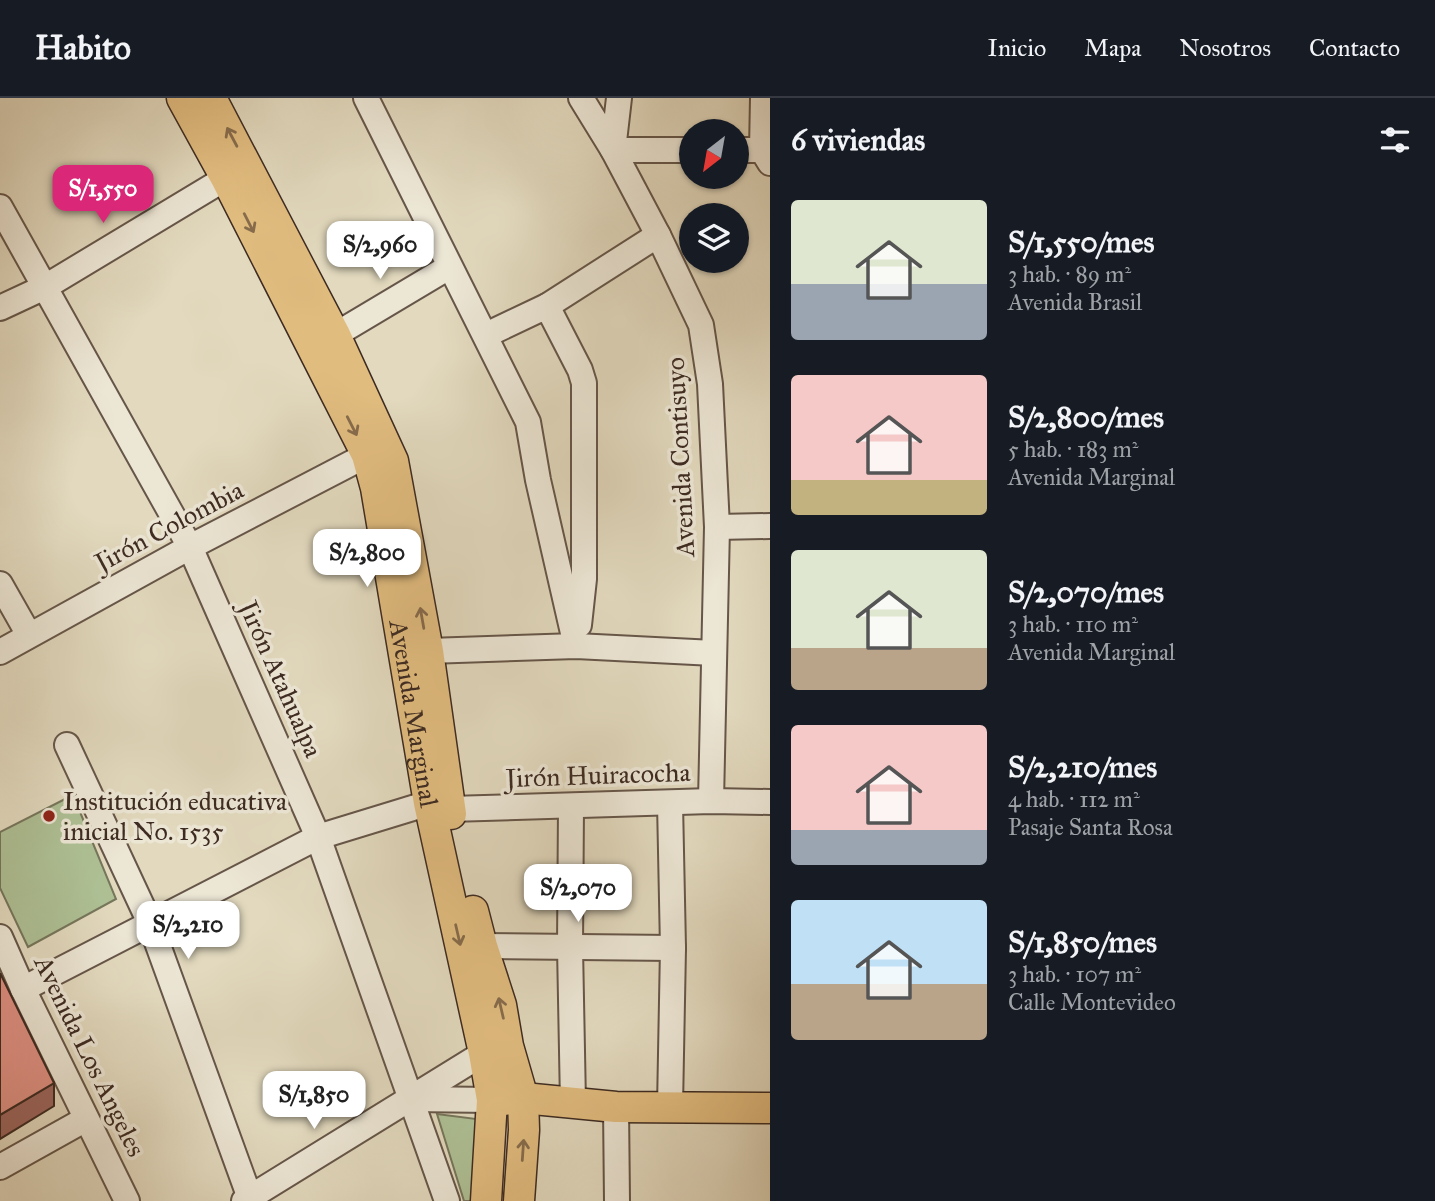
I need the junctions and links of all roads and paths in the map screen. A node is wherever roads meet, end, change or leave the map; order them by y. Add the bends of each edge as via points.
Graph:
1 (183, 98) edge
2 (211, 98) edge
3 (366, 98) edge
4 (581, 98) edge
5 (619, 98) edge
6 (763, 98) edge
7 (613, 150) junction
8 (679, 150) edge
9 (766, 156) edge
10 (226, 177) junction
11 (0, 207) edge
12 (658, 235) junction
13 (449, 267) junction
14 (45, 287) junction
15 (547, 306) junction
16 (0, 308) edge
17 (335, 335) junction
18 (486, 335) junction
19 (367, 455) junction
20 (770, 526) edge
21 (717, 527) junction
22 (190, 547) junction
23 (0, 584) edge
24 (29, 635) junction
25 (576, 646) junction
26 (428, 651) junction
27 (0, 652) edge
28 (714, 653) junction
29 (67, 745) dead end
30 (711, 801) junction
31 (770, 802) edge
32 (670, 803) junction
33 (439, 806) junction
34 (571, 806) junction
35 (318, 837) junction
36 (150, 923) junction
37 (0, 937) edge
38 (482, 946) junction
39 (570, 947) junction
40 (673, 948) junction
41 (23, 989) junction
42 (496, 1050) junction
43 (523, 1098) junction
44 (410, 1099) junction
45 (492, 1100) junction
46 (573, 1103) junction
47 (616, 1107) junction
48 (670, 1107) junction
49 (770, 1108) edge
50 (86, 1119) junction
51 (0, 1167) edge
52 (248, 1200) edge
53 (127, 1201) edge
54 (447, 1201) edge
55 (486, 1201) edge
56 (519, 1201) edge
57 (617, 1201) edge

1 - 10 main road, Avenida Marginal
17 -> 2 main road, Avenida Marginal
3 - 13 street
4 - 7 street, Avenida Contisuyo
5 - 7 street
6 - 9 street
7 - 8 street
7 - 12 street, Avenida Contisuyo
10 - 14 street
10 -> 19 main road, Avenida Marginal
11 - 14 street, Jirón Atahualpa
12 - 15 street
12 - 21 street, Avenida Contisuyo via 701,325 710,384
13 - 17 street
13 - 18 street
14 - 16 street
14 - 22 street, Jirón Atahualpa
15 - 18 street
15 - 25 street via 584,383 583,579
26 -> 17 main road, Avenida Marginal via 393,461
18 - 25 street via 528,422
19 - 22 street, Jirón Colombia
19 - 33 main road, Avenida Marginal
20 - 21 street
21 - 28 street, Avenida Contisuyo
22 - 24 street, Jirón Colombia
22 - 35 street, Jirón Atahualpa
23 - 24 street
24 - 27 street, Jirón Colombia
25 - 26 street
25 - 28 street
26 - 33 main road, Avenida Marginal
28 - 30 street, Avenida Contisuyo
29 - 36 street
30 - 31 street, Jirón Huiracocha
30 - 32 street, Jirón Huiracocha
32 - 34 street, Jirón Huiracocha
32 - 40 street
33 - 34 street, Jirón Huiracocha
33 - 35 street, Jirón Huiracocha
33 - 38 main road, Avenida Marginal
33 -> 42 main road, Avenida Marginal
34 - 39 street
35 - 36 street, Jirón Huiracocha
35 - 44 street, Jirón Atahualpa
36 - 41 street, Jirón Huiracocha
36 - 52 street
37 - 41 street, Avenida Los Angeles
38 - 39 street
42 -> 38 main road, Avenida Marginal via 501,1005
39 - 40 street
39 - 46 street
40 - 48 street
41 - 50 street, Avenida Los Angeles
42 - 43 main road, Avenida Marginal
42 - 44 street
42 - 45 main road, Avenida Marginal
43 - 45 main road
43 - 46 main road
56 -> 43 main road, Avenida Marginal
44 - 45 street
44 - 52 street
44 - 54 street, Jirón Atahualpa
45 - 55 main road, Avenida Marginal
46 - 47 main road
47 - 48 main road
47 - 57 street
48 - 49 main road
50 - 51 street
50 - 53 street, Avenida Los Angeles

